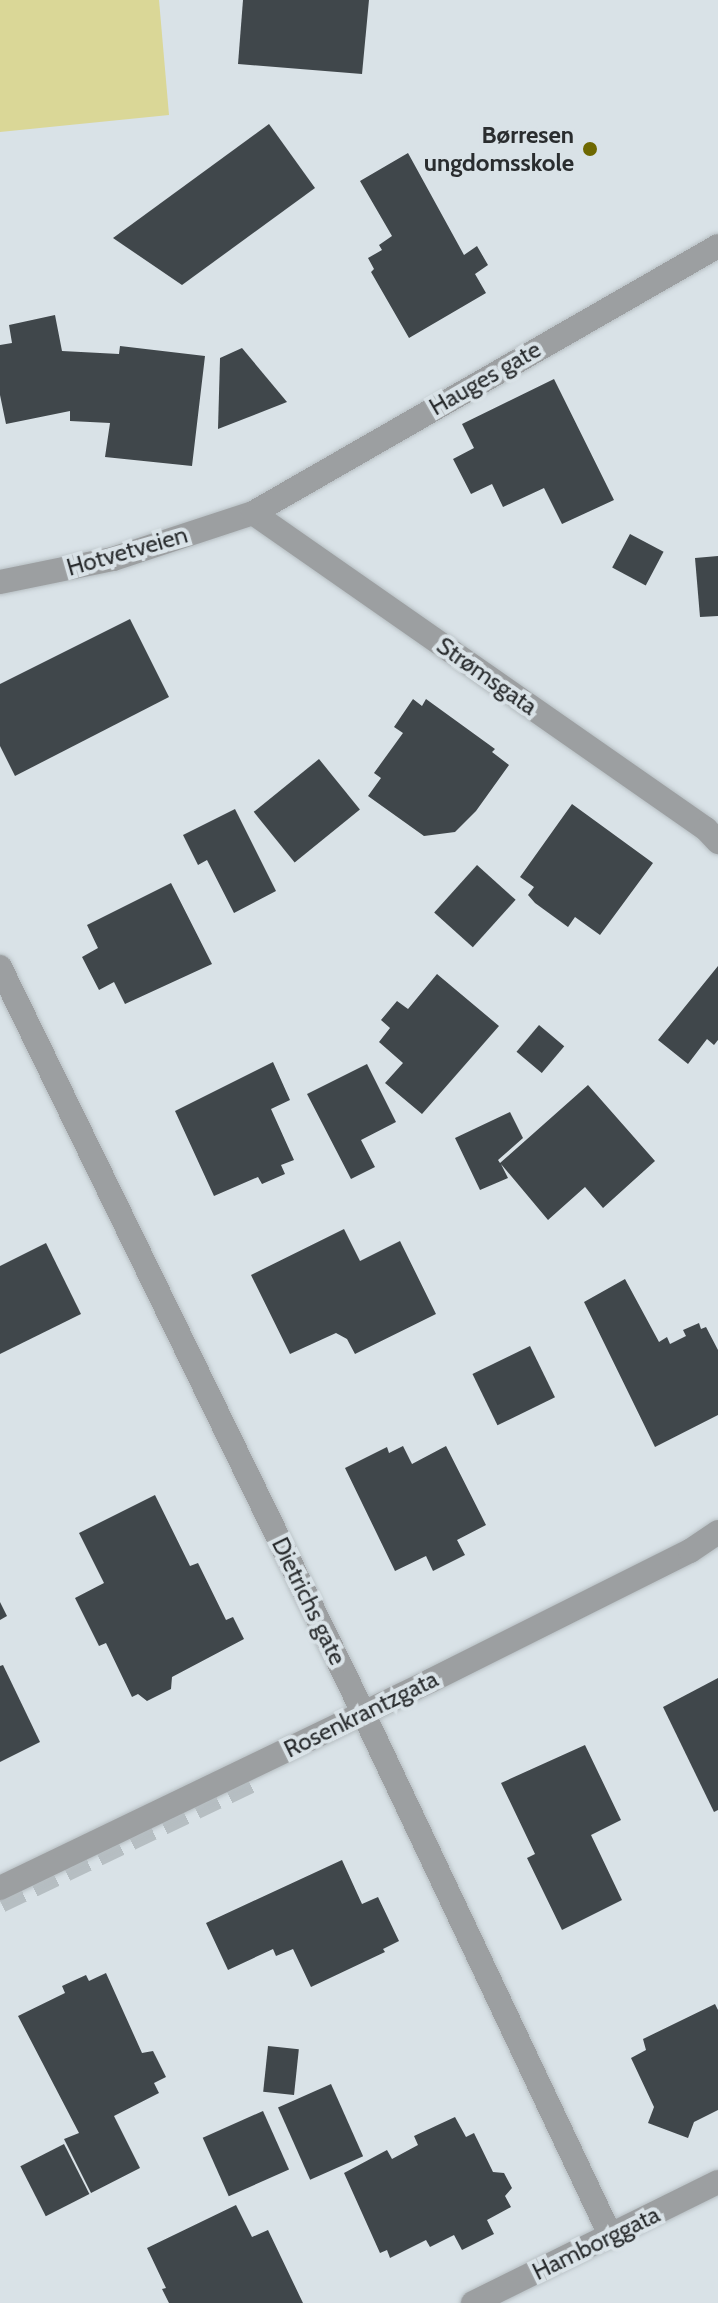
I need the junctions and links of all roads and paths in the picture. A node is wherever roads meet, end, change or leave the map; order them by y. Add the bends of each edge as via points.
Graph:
1 (718, 246) edge
2 (253, 513) junction
3 (0, 582) edge
4 (718, 842) edge
5 (0, 967) edge
6 (718, 1532) edge
7 (363, 1714) junction
8 (0, 1888) edge
9 (718, 2182) edge
10 (611, 2237) junction
11 (473, 2303) edge

1 - 2 street, Hauges gate
2 - 3 street, Hotvetveien via 113,559
2 - 4 street, Strømsgata
5 - 7 street, Dietrichs gate
6 - 7 street, Rosenkrantzgata via 690,1551
7 - 8 street, Rosenkrantzgata
7 - 10 street, Dietrichs gate
9 - 10 street, Hamborggata
10 - 11 street, Hamborggata

